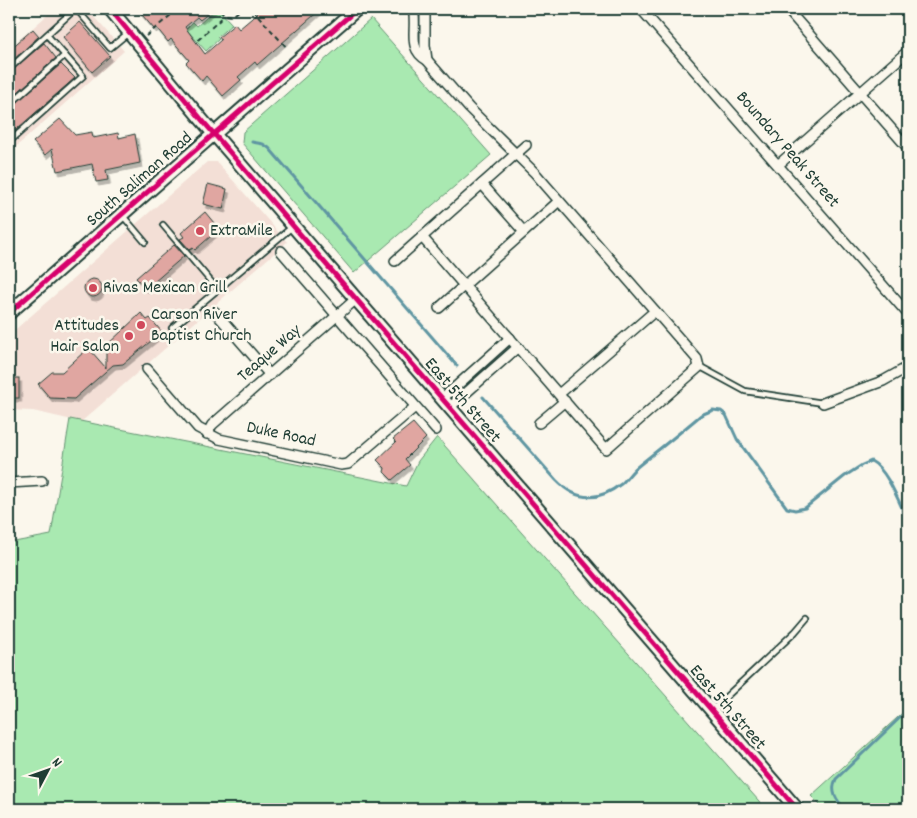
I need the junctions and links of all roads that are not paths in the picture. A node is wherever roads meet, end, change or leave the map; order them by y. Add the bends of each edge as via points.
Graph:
1 (110, 9) edge
2 (357, 9) edge
3 (414, 9) edge
4 (425, 9) edge
5 (641, 9) edge
6 (786, 9) edge
7 (81, 11) edge
8 (414, 31) junction
9 (130, 32) junction
10 (425, 32) junction
11 (47, 35) junction
12 (908, 50) edge
13 (65, 55) junction
14 (427, 60) junction
15 (9, 69) edge
16 (860, 93) junction
17 (9, 105) edge
18 (214, 134) junction
19 (9, 142) edge
20 (526, 145) dead end
21 (908, 148) edge
22 (515, 154) junction
23 (778, 165) junction
24 (482, 184) junction
25 (559, 202) junction
26 (122, 215) junction
27 (163, 225) dead end
28 (294, 226) junction
29 (524, 232) junction
30 (422, 236) junction
31 (145, 242) dead end
32 (281, 251) dead end
33 (395, 261) dead end
34 (464, 285) junction
35 (218, 290) junction
36 (356, 300) junction
37 (439, 308) dead end
38 (655, 311) junction
39 (215, 312) dead end
40 (9, 313) edge
41 (908, 314) edge
42 (337, 316) junction
43 (172, 328) dead end
44 (510, 338) junction
45 (518, 347) junction
46 (490, 356) junction
47 (498, 365) junction
48 (699, 366) junction
49 (908, 367) edge
50 (147, 370) dead end
51 (270, 375) junction
52 (562, 397) junction
53 (446, 403) junction
54 (823, 403) joint
55 (415, 407) junction
56 (539, 423) dead end
57 (436, 430) dead end
58 (206, 434) junction
59 (42, 481) dead end
60 (9, 483) edge
61 (807, 618) dead end
62 (712, 710) junction
63 (797, 809) edge

1 - 9 main road, East 5th Street
2 - 18 main road, South Saliman Road
3 - 8 street
4 - 10 street
5 - 23 street, Boundary Peak Street
6 - 16 street
7 - 9 lane via 110,48
7 - 11 lane via 73,11
8 - 10 lane
8 - 14 street via 416,50
9 - 18 main road, East 5th Street
10 - 14 street
11 - 13 lane
11 - 15 lane
12 - 16 street
13 - 17 lane
13 - 19 lane via 84,76
14 - 22 street
16 - 21 street
16 - 23 street
18 - 26 main road, South Saliman Road
18 - 28 main road, East 5th Street
20 - 22 street
22 - 24 street
22 - 25 street
23 - 41 street, Boundary Peak Street
24 - 29 street
24 - 30 street
25 - 29 street
25 - 38 street
26 - 31 lane
26 - 40 main road, South Saliman Road
27 - 35 lane
28 - 35 lane
28 - 36 main road, East 5th Street
29 - 34 street
30 - 33 street
30 - 34 street
32 - 42 street
34 - 37 street
34 - 44 street
35 - 43 lane
36 - 42 street, Teaque Way
36 - 53 main road, East 5th Street
38 - 48 street
38 - 52 street
39 - 51 street
42 - 51 street, Teaque Way
42 - 55 street
44 - 45 street
44 - 46 street
45 - 47 street
45 - 52 street
46 - 47 lane
46 - 53 street
47 - 53 street
48 - 52 street via 606,449
48 - 54 lane via 745,391
49 - 54 street via 882,381
50 - 58 street, Duke Road
51 - 58 street, Teaque Way via 212,425
52 - 56 street
53 - 62 main road, East 5th Street
55 - 57 street
55 - 58 street, Duke Road via 348,464
59 - 60 street
61 - 62 lane
62 - 63 main road, East 5th Street

